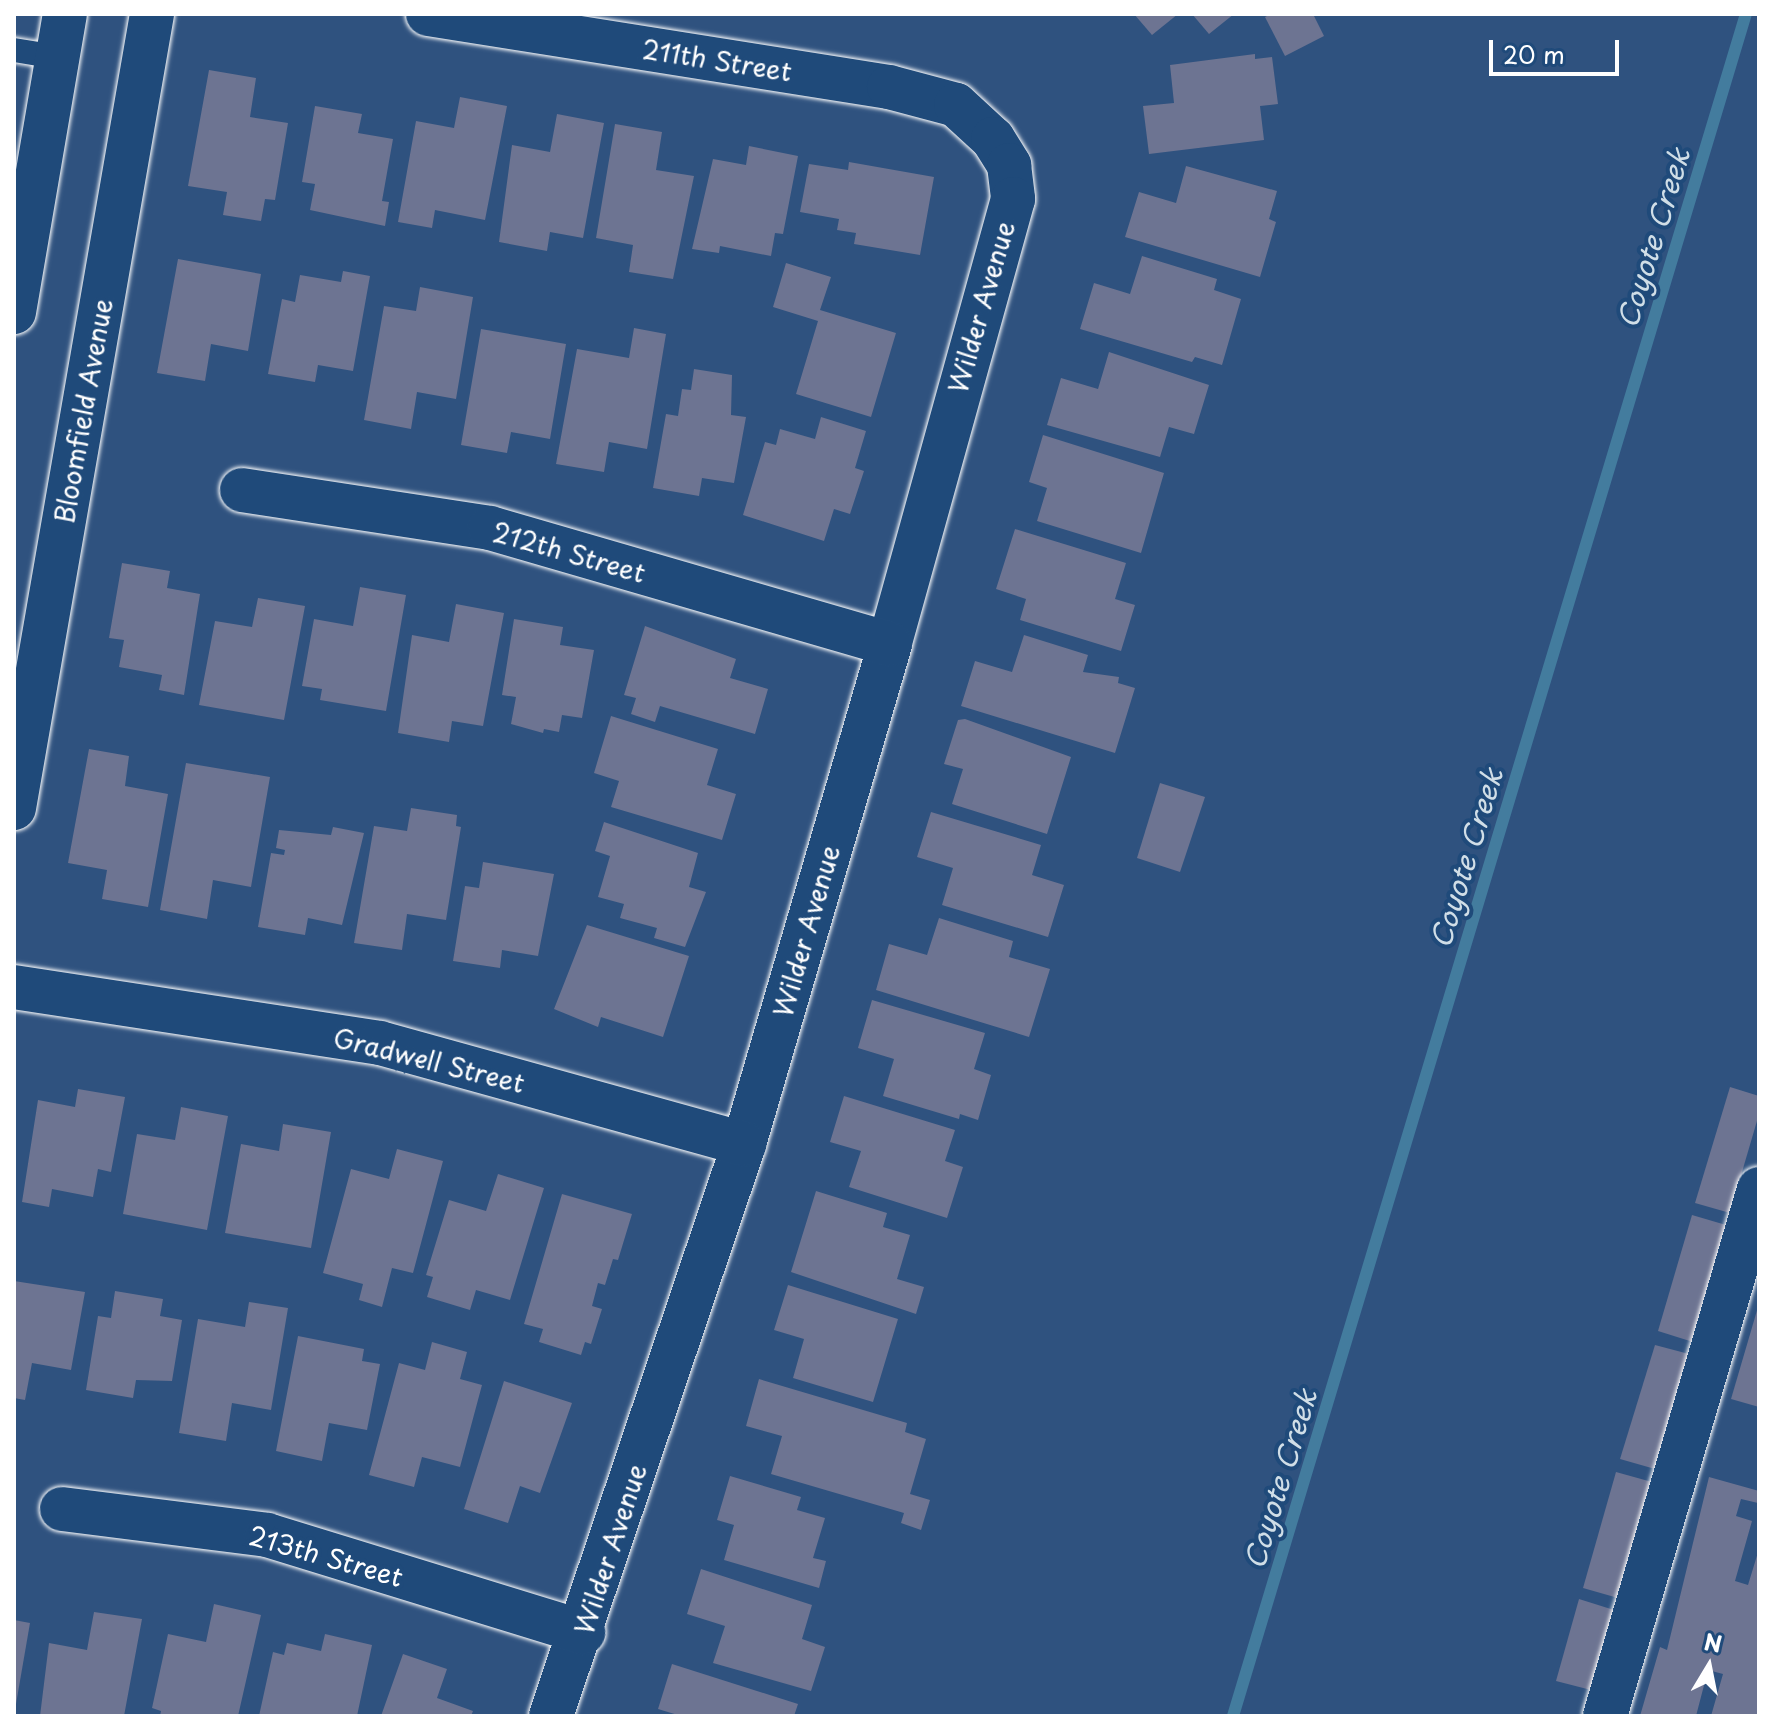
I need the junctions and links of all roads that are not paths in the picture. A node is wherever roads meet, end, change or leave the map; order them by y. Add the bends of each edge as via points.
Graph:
1 (65, 14) edge
2 (152, 14) edge
3 (428, 14) edge
4 (14, 50) edge
5 (57, 57) junction
6 (993, 139) joint
7 (14, 312) edge
8 (242, 490) dead end
9 (890, 644) junction
10 (14, 808) edge
11 (14, 987) edge
12 (744, 1144) junction
13 (1759, 1189) edge
14 (62, 1509) dead end
15 (583, 1632) junction
16 (551, 1716) edge
17 (1605, 1716) edge

1 - 5 street
2 - 10 street, Bloomfield Avenue
3 - 6 street, 211th Street via 889,87 956,105
4 - 5 lane
5 - 7 street
6 - 9 street, Wilder Avenue via 1009,165 1013,199
8 - 9 street, 212th Street via 490,528
9 - 12 street, Wilder Avenue
11 - 12 street, Gradwell Street via 380,1043
12 - 15 street, Wilder Avenue
13 - 17 street
14 - 15 street, 213th Street via 267,1535
15 - 16 street, Wilder Avenue

